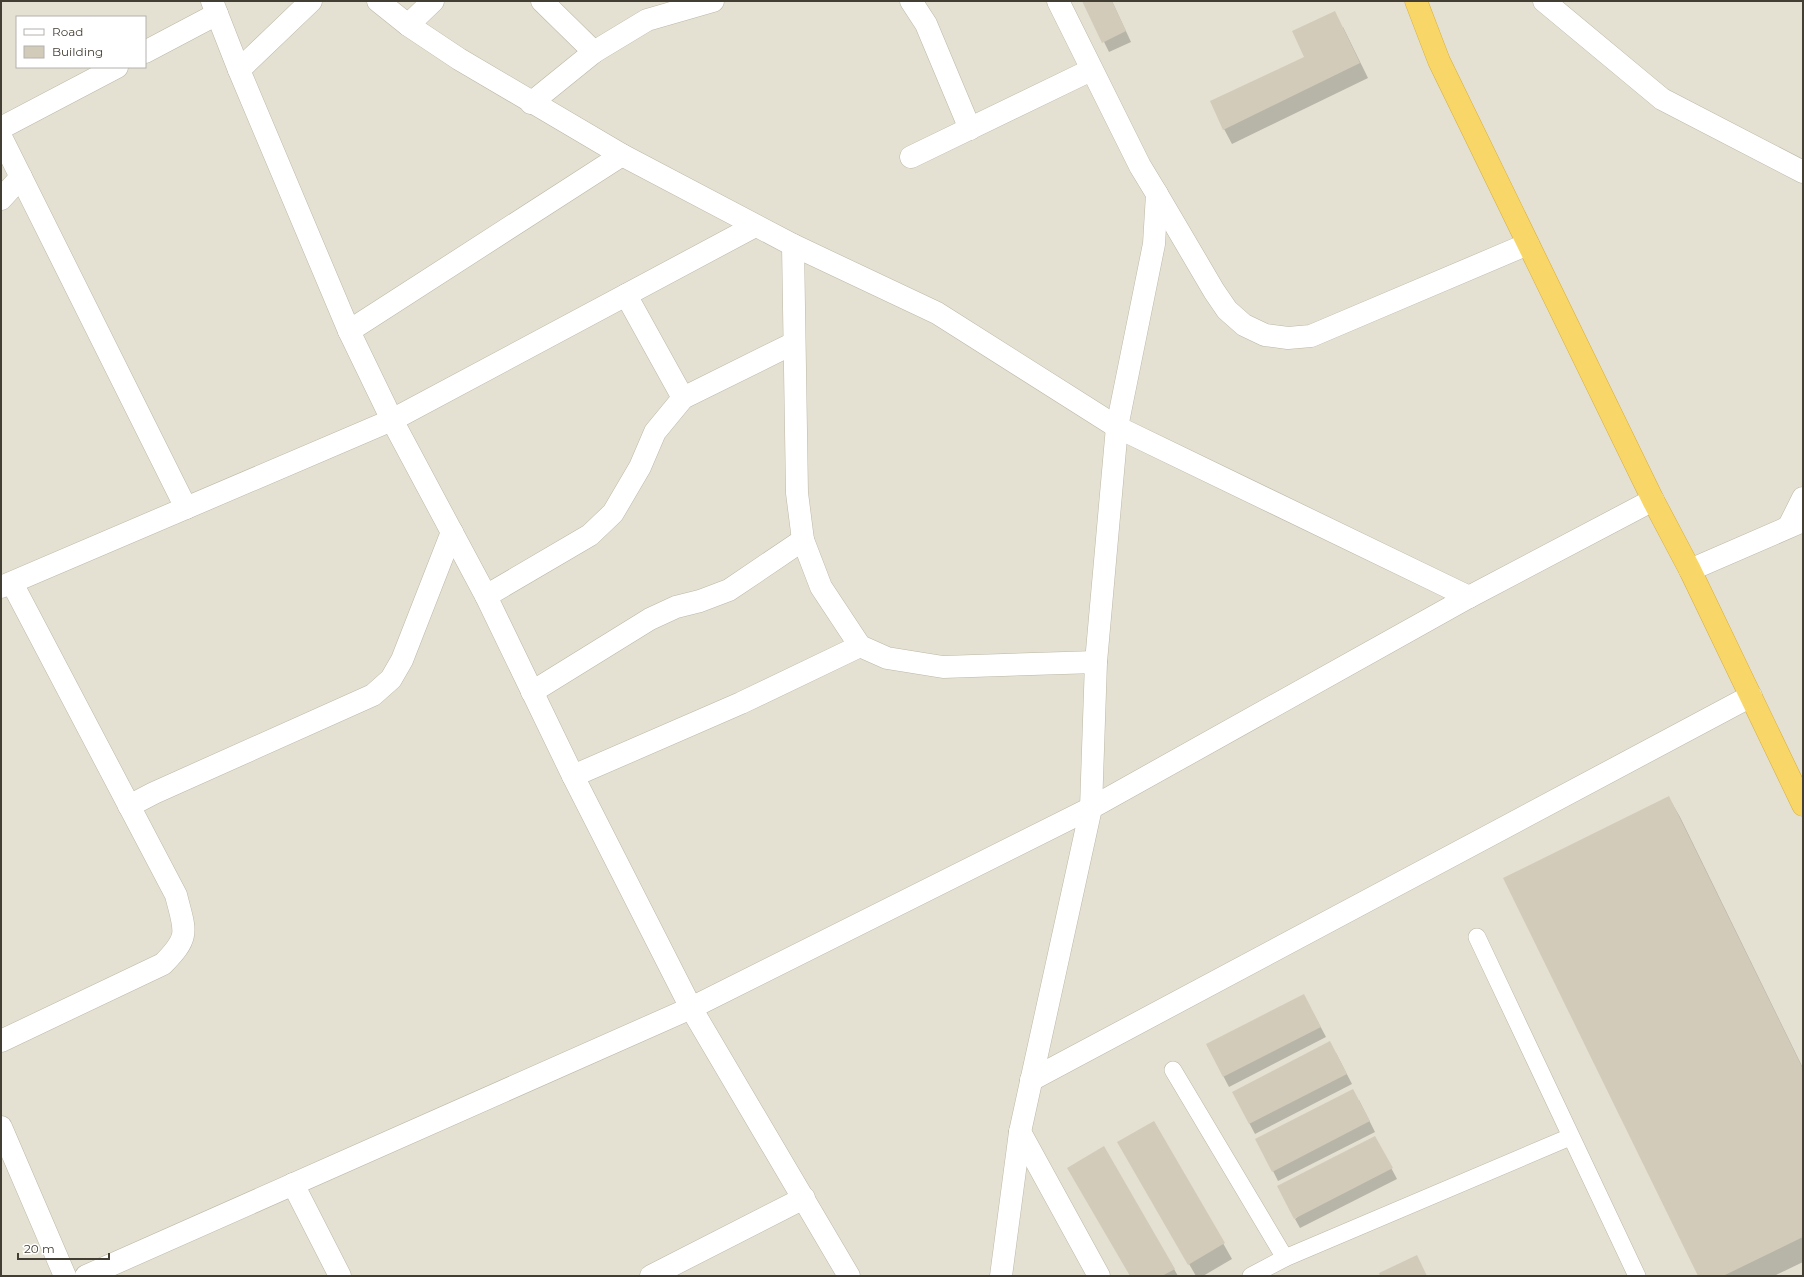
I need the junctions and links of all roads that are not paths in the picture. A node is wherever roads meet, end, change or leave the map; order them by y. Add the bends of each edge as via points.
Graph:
1 (311, 1) edge
2 (378, 1) edge
3 (433, 1) edge
4 (542, 1) edge
5 (713, 1) edge
6 (911, 1) edge
7 (1058, 1) edge
8 (1416, 1) edge
9 (1544, 1) edge
10 (214, 7) edge
11 (408, 25) junction
12 (146, 51) edge
13 (594, 52) junction
14 (115, 68) edge
15 (239, 70) junction
16 (1091, 70) junction
17 (531, 103) junction
18 (1, 128) edge
19 (970, 129) junction
20 (1, 137) edge
21 (622, 156) junction
22 (911, 157) dead end
23 (1803, 172) edge
24 (21, 177) junction
25 (1157, 194) junction
26 (1, 200) edge
27 (755, 226) junction
28 (1528, 244) junction
29 (793, 245) junction
30 (626, 295) junction
31 (349, 331) junction
32 (794, 343) junction
33 (683, 398) junction
34 (392, 420) junction
35 (1117, 427) junction
36 (1803, 498) edge
37 (1652, 500) junction
38 (186, 508) junction
39 (1796, 523) edge
40 (452, 532) junction
41 (803, 540) junction
42 (1690, 570) junction
43 (7, 585) edge
44 (486, 596) junction
45 (1469, 597) junction
46 (860, 646) junction
47 (1096, 662) junction
48 (532, 692) junction
49 (1752, 696) junction
50 (573, 776) junction
51 (1803, 805) edge
52 (130, 806) junction
53 (1091, 808) junction
54 (1477, 937) dead end
55 (691, 1008) junction
56 (1, 1041) edge
57 (1173, 1070) dead end
58 (1031, 1080) junction
59 (1, 1127) edge
60 (1020, 1132) junction
61 (1570, 1137) junction
62 (293, 1184) junction
63 (804, 1198) junction
64 (1285, 1258) junction
65 (65, 1276) edge
66 (86, 1276) edge
67 (340, 1276) edge
68 (651, 1276) edge
69 (849, 1276) edge
70 (1001, 1276) edge
71 (1099, 1276) edge
72 (1251, 1276) edge
73 (1637, 1276) edge

1 - 15 street
2 - 11 street
3 - 11 street
4 - 13 street
5 - 13 street via 647,20
6 - 19 street via 926,24
7 - 16 street
8 - 28 highway via 1439,61
9 - 23 street via 1662,99
10 - 12 street
10 - 15 street
11 - 17 street
13 - 17 street
14 - 18 street
15 - 31 street
16 - 19 street
16 - 25 street
17 - 21 street
19 - 22 street
20 - 24 street
21 - 27 street
21 - 31 street
24 - 26 street
24 - 38 street
25 - 28 street via 1227,310 1244,325 1266,335 1288,338 1311,336
25 - 35 street via 1154,244
27 - 29 street
27 - 30 street
28 - 37 highway
29 - 32 street
29 - 35 street via 937,314
30 - 33 street
30 - 34 street
31 - 34 street
32 - 33 street
32 - 41 street via 797,492
33 - 44 street via 655,432 640,467 613,513 590,535
34 - 38 street
34 - 40 street
35 - 45 street
35 - 47 street
36 - 39 street
37 - 42 highway
37 - 45 street
38 - 43 street
39 - 42 street
40 - 44 street
40 - 52 street via 402,660 391,679 373,695
41 - 46 street via 821,586
41 - 48 street via 729,590 676,607 650,619
42 - 49 highway
43 - 52 street
44 - 48 street
45 - 53 street
46 - 47 street via 888,658 943,667
46 - 50 street via 741,703
47 - 53 street
48 - 50 street
49 - 51 highway
49 - 58 street
50 - 55 street
52 - 56 street via 176,895 185,930 178,949 163,964
53 - 55 street
53 - 58 street
54 - 61 lane
55 - 62 street
55 - 63 street
57 - 64 lane
58 - 60 street
59 - 65 street
60 - 70 street
60 - 71 street
61 - 64 lane
61 - 73 lane
62 - 66 street
62 - 67 street
63 - 68 street
63 - 69 street
64 - 72 lane

